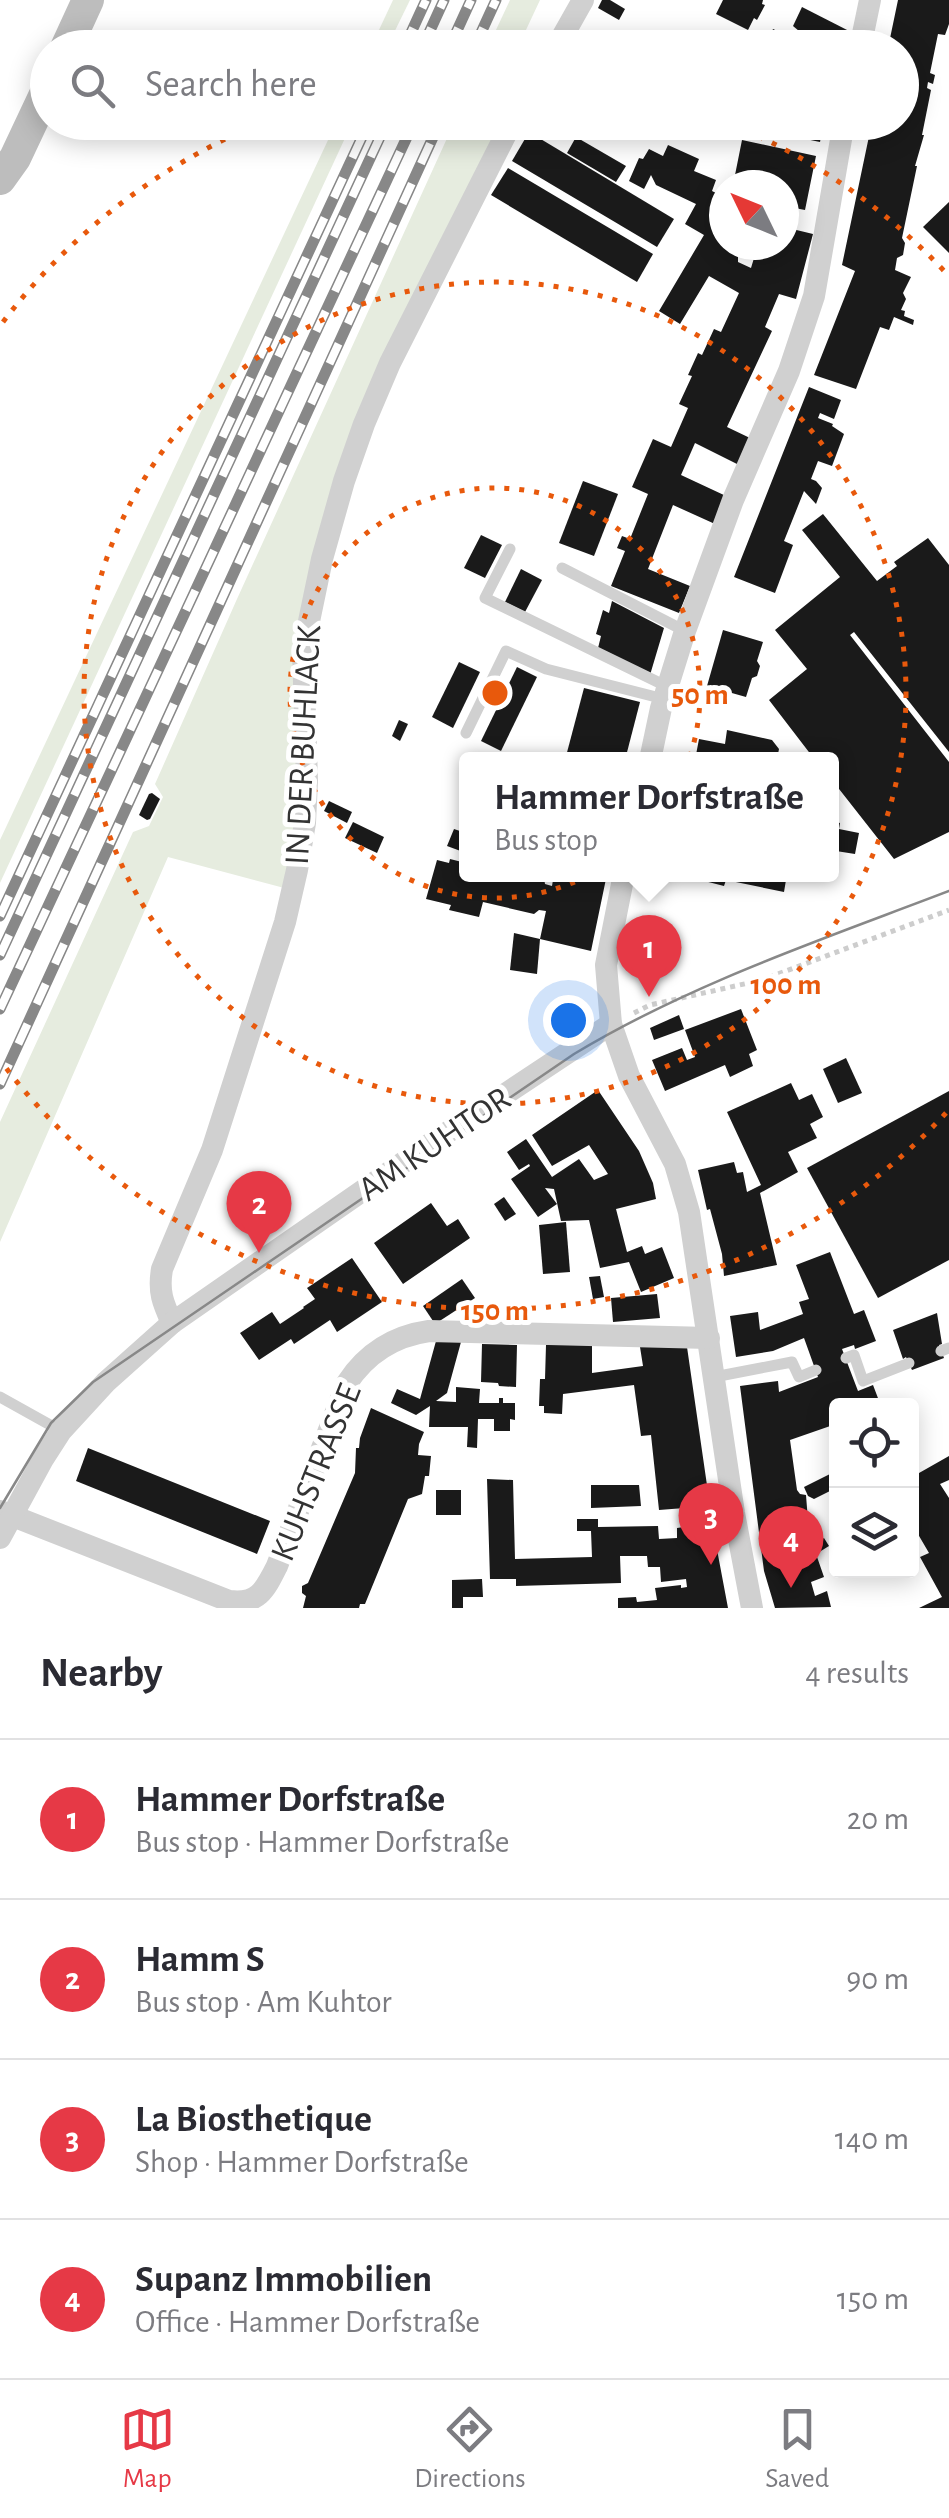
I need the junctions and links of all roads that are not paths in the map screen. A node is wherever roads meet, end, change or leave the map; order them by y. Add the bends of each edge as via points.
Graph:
1 (88, 0) edge
2 (583, 0) edge
3 (870, 0) edge
4 (74, 30) edge
5 (566, 30) edge
6 (864, 30) edge
7 (30, 126) edge
8 (503, 140) edge
9 (841, 140) edge
10 (0, 179) edge
11 (510, 549) dead end
12 (562, 568) dead end
13 (685, 631) junction
14 (666, 693) junction
15 (466, 733) dead end
16 (652, 752) edge
17 (622, 882) edge
18 (611, 1024) junction
19 (172, 1324) junction
20 (708, 1338) junction
21 (846, 1358) dead end
22 (909, 1363) dead end
23 (816, 1370) dead end
24 (714, 1377) junction
25 (0, 1396) edge
26 (61, 1431) junction
27 (6, 1513) edge
28 (0, 1538) edge
29 (752, 1608) edge

1 - 4 street
2 - 5 street
3 - 6 street
7 - 10 street
8 - 19 street, IN DER BUHLACK via 375,397 322,558 302,650 306,781 297,870 212,1150 162,1270 159,1286
9 - 13 street via 814,296
11 - 14 lane via 485,598
12 - 13 lane
13 - 14 street
14 - 15 lane via 546,669 506,651
14 - 16 street
17 - 18 street via 606,966
18 - 19 street, AM KUHTOR
18 - 20 street via 629,1076 675,1164
19 - 26 street, AM KUHTOR
20 - 24 street
20 - 27 street, KUHSTRASSE via 429,1331 388,1344 347,1384 277,1566 247,1602 228,1601
21 - 22 lane via 854,1355 863,1381
23 - 24 lane via 799,1377 792,1362
24 - 29 street
25 - 26 lane
26 - 27 street, AM KUHTOR
27 - 28 street, AM KUHTOR

